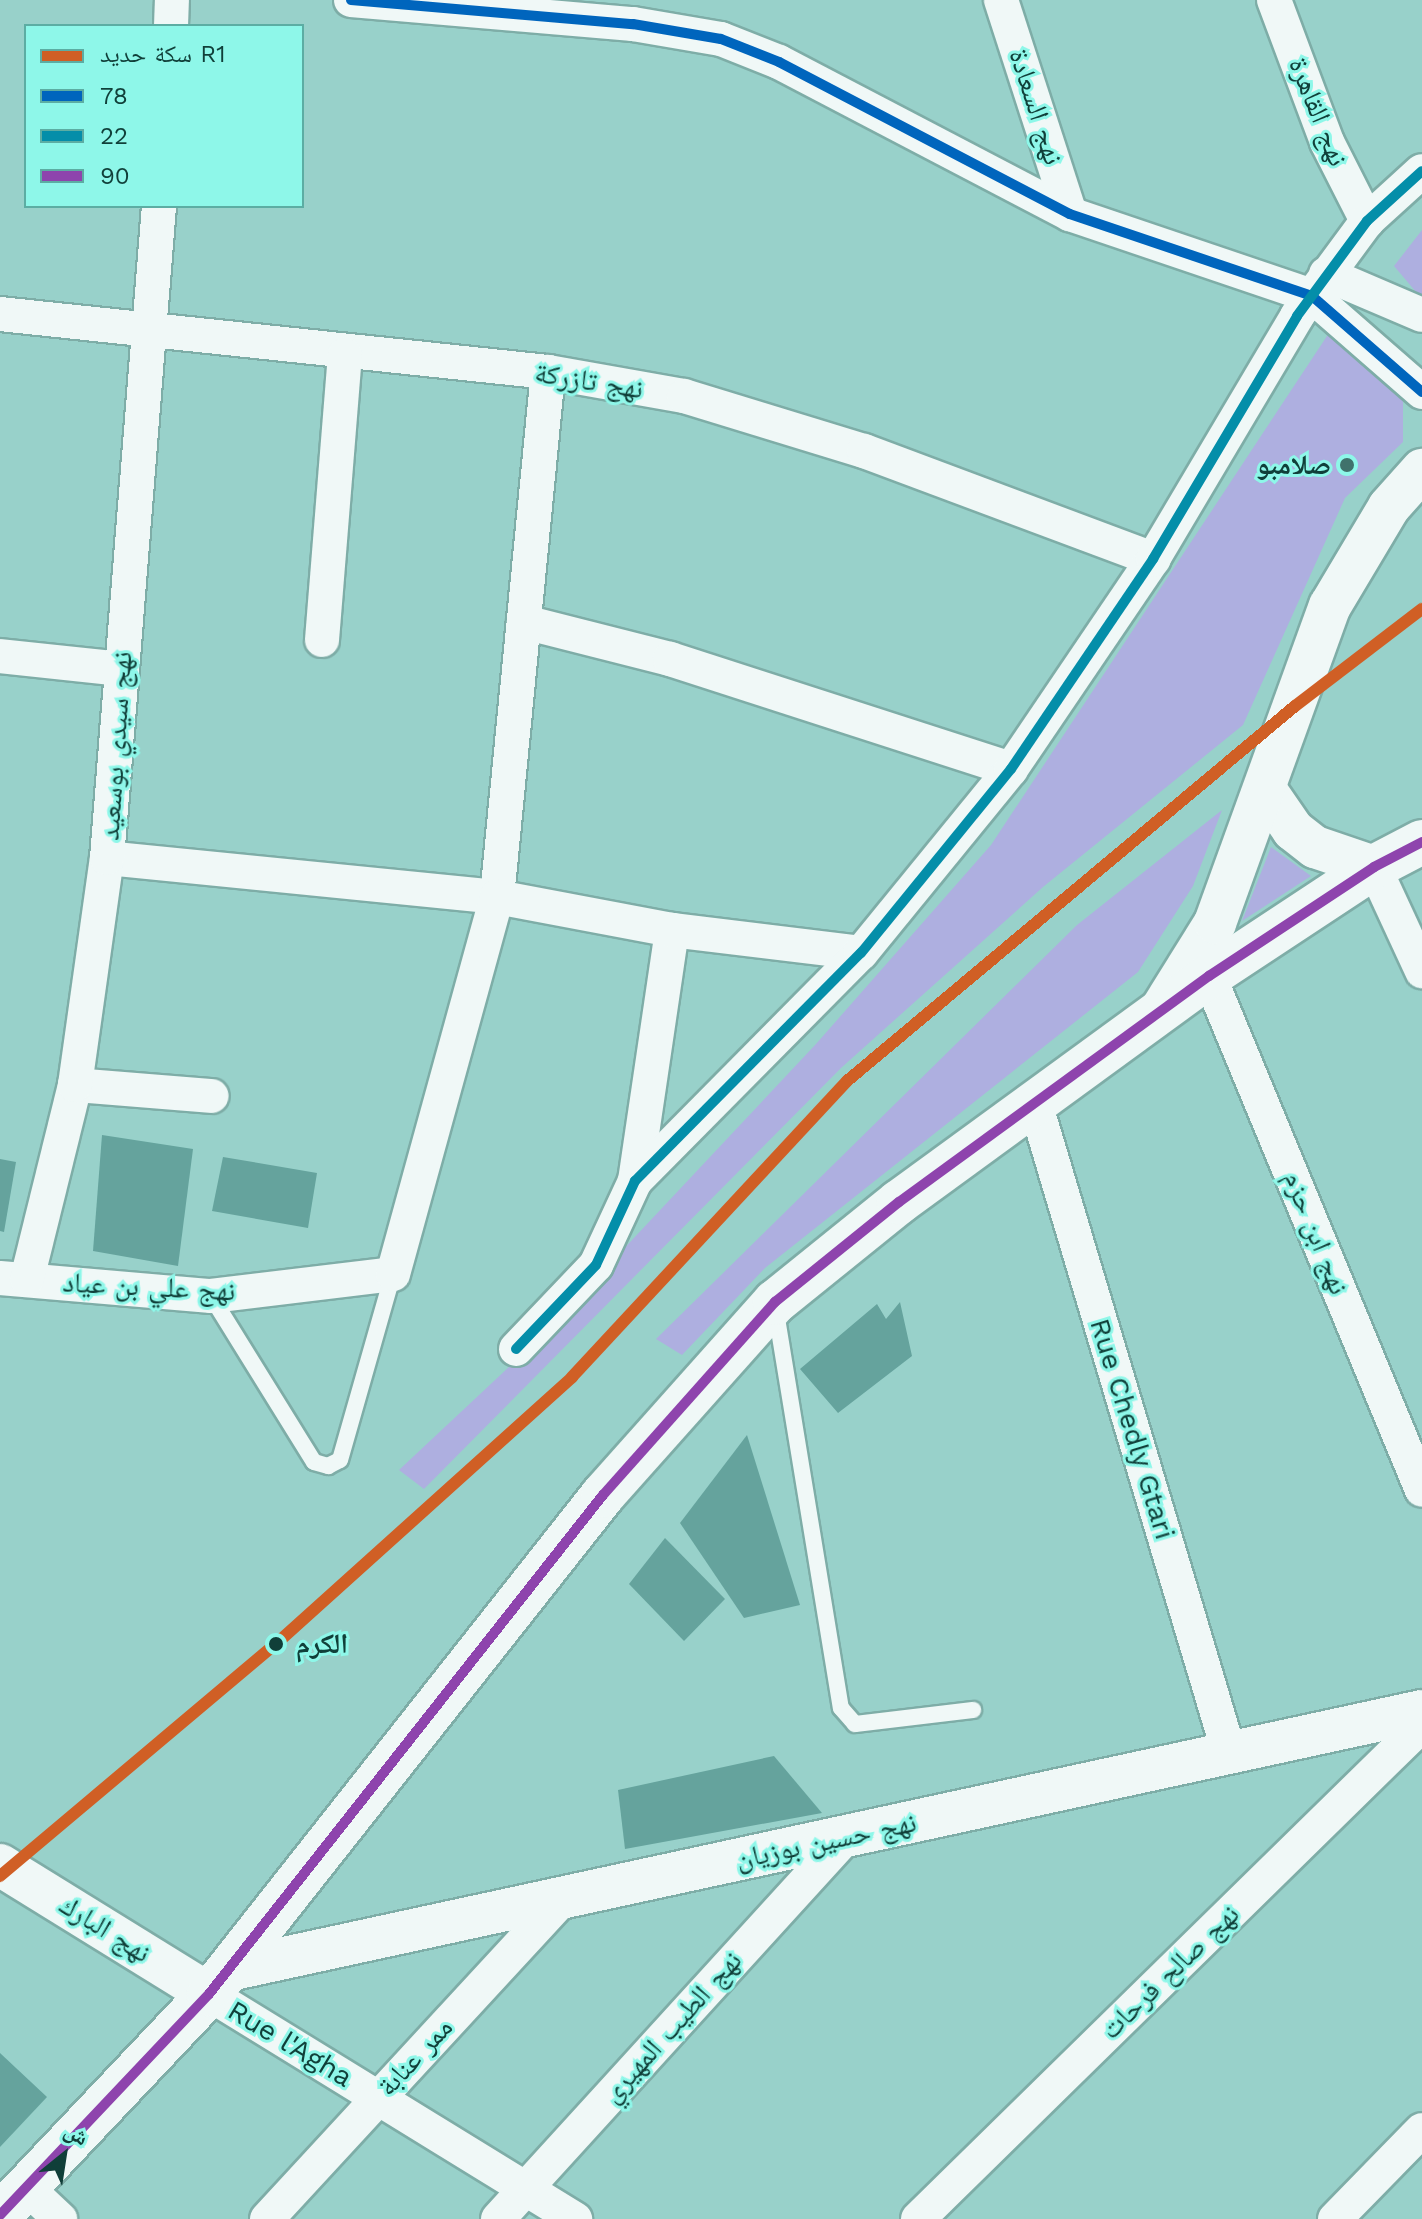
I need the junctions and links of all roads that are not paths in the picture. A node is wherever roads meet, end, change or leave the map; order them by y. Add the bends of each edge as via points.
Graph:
1 (172, 0) edge
2 (351, 0) edge
3 (1001, 0) edge
4 (1274, 0) edge
5 (480, 6) edge
6 (171, 24) edge
7 (1422, 171) edge
8 (159, 208) edge
9 (1070, 214) junction
10 (1367, 221) junction
11 (1319, 285) junction
12 (1421, 310) edge
13 (0, 314) edge
14 (151, 334) junction
15 (345, 355) junction
16 (548, 372) junction
17 (1422, 392) edge
18 (1422, 470) edge
19 (1153, 559) junction
20 (524, 622) junction
21 (322, 640) dead end
22 (0, 656) edge
23 (121, 669) junction
24 (1011, 769) junction
25 (1267, 792) junction
26 (1422, 842) edge
27 (107, 858) junction
28 (1374, 867) junction
29 (497, 897) junction
30 (672, 930) junction
31 (861, 953) junction
32 (1422, 971) edge
33 (1209, 976) junction
34 (1157, 1015) junction
35 (75, 1085) junction
36 (212, 1096) dead end
37 (1035, 1103) junction
38 (635, 1181) junction
39 (393, 1274) junction
40 (14, 1279) edge
41 (211, 1296) junction
42 (775, 1302) junction
43 (516, 1349) dead end
44 (1422, 1490) edge
45 (973, 1710) dead end
46 (1422, 1711) edge
47 (1422, 1725) edge
48 (1230, 1756) junction
49 (847, 1836) junction
50 (0, 1865) edge
51 (564, 1897) junction
52 (219, 1982) junction
53 (377, 2097) junction
54 (1422, 2130) edge
55 (526, 2188) junction
56 (13, 2201) edge
57 (60, 2219) edge
58 (267, 2219) edge
59 (498, 2219) edge
60 (575, 2219) edge
61 (918, 2219) edge
62 (1335, 2219) edge

1 - 6 street
2 - 5 street
3 - 9 street, نهج السعادة
4 - 10 street, نهج القاهرة via 1327,142
5 - 9 street via 721,39 779,62
7 - 10 street
8 - 14 street, نهج سيدي بوسعيد
9 - 11 street
10 - 11 street
11 - 12 street
11 - 17 street
11 - 19 street
13 - 14 street, نهج تازركة
14 - 15 street, نهج تازركة
14 - 23 street, نهج سيدي بوسعيد
15 - 16 street, نهج تازركة
15 - 21 street
16 - 19 street, نهج تازركة via 684,396 864,451
16 - 20 street
18 - 25 street via 1389,507 1330,606
19 - 24 street
20 - 24 street via 670,659
20 - 29 street
22 - 23 street
23 - 27 street, نهج سيدي بوسعيد
24 - 31 street
25 - 28 street via 1293,830 1315,847
25 - 34 street via 1215,923
26 - 28 main road
27 - 29 street
27 - 35 street, نهج سيدي بوسعيد
28 - 32 street
28 - 33 main road
29 - 30 street
29 - 39 street
30 - 31 street
30 - 38 street
31 - 38 street
33 - 34 main road
33 - 44 street, نهج ابن حزم
34 - 37 main road
35 - 36 street
35 - 40 street, نهج سيدي بوسعيد
37 - 42 main road
37 - 48 street, Rue Chedly Gtari
38 - 43 street via 596,1265
39 - 41 street, نهج علي بن عياد
39 - 41 lane via 340,1460 328,1466 314,1462
40 - 41 street, نهج علي بن عياد
42 - 45 lane via 841,1708 855,1724
42 - 52 main road via 603,1495
46 - 48 street, نهج حسين بوزيان
47 - 61 street, نهج صالح فرحات
48 - 49 street, نهج حسين بوزيان
49 - 51 street, نهج حسين بوزيان
49 - 55 street, نهج الطيب المهيري
50 - 52 street, نهج البارك
51 - 52 street, نهج حسين بوزيان
51 - 53 street, ممر عنابة
52 - 53 street, Rue l'Agha
52 - 56 main road
53 - 55 street, Rue l'Agha
53 - 58 street, ممر عنابة
54 - 62 street
55 - 59 street, نهج الطيب المهيري
55 - 60 street, Rue l'Agha
56 - 57 street

